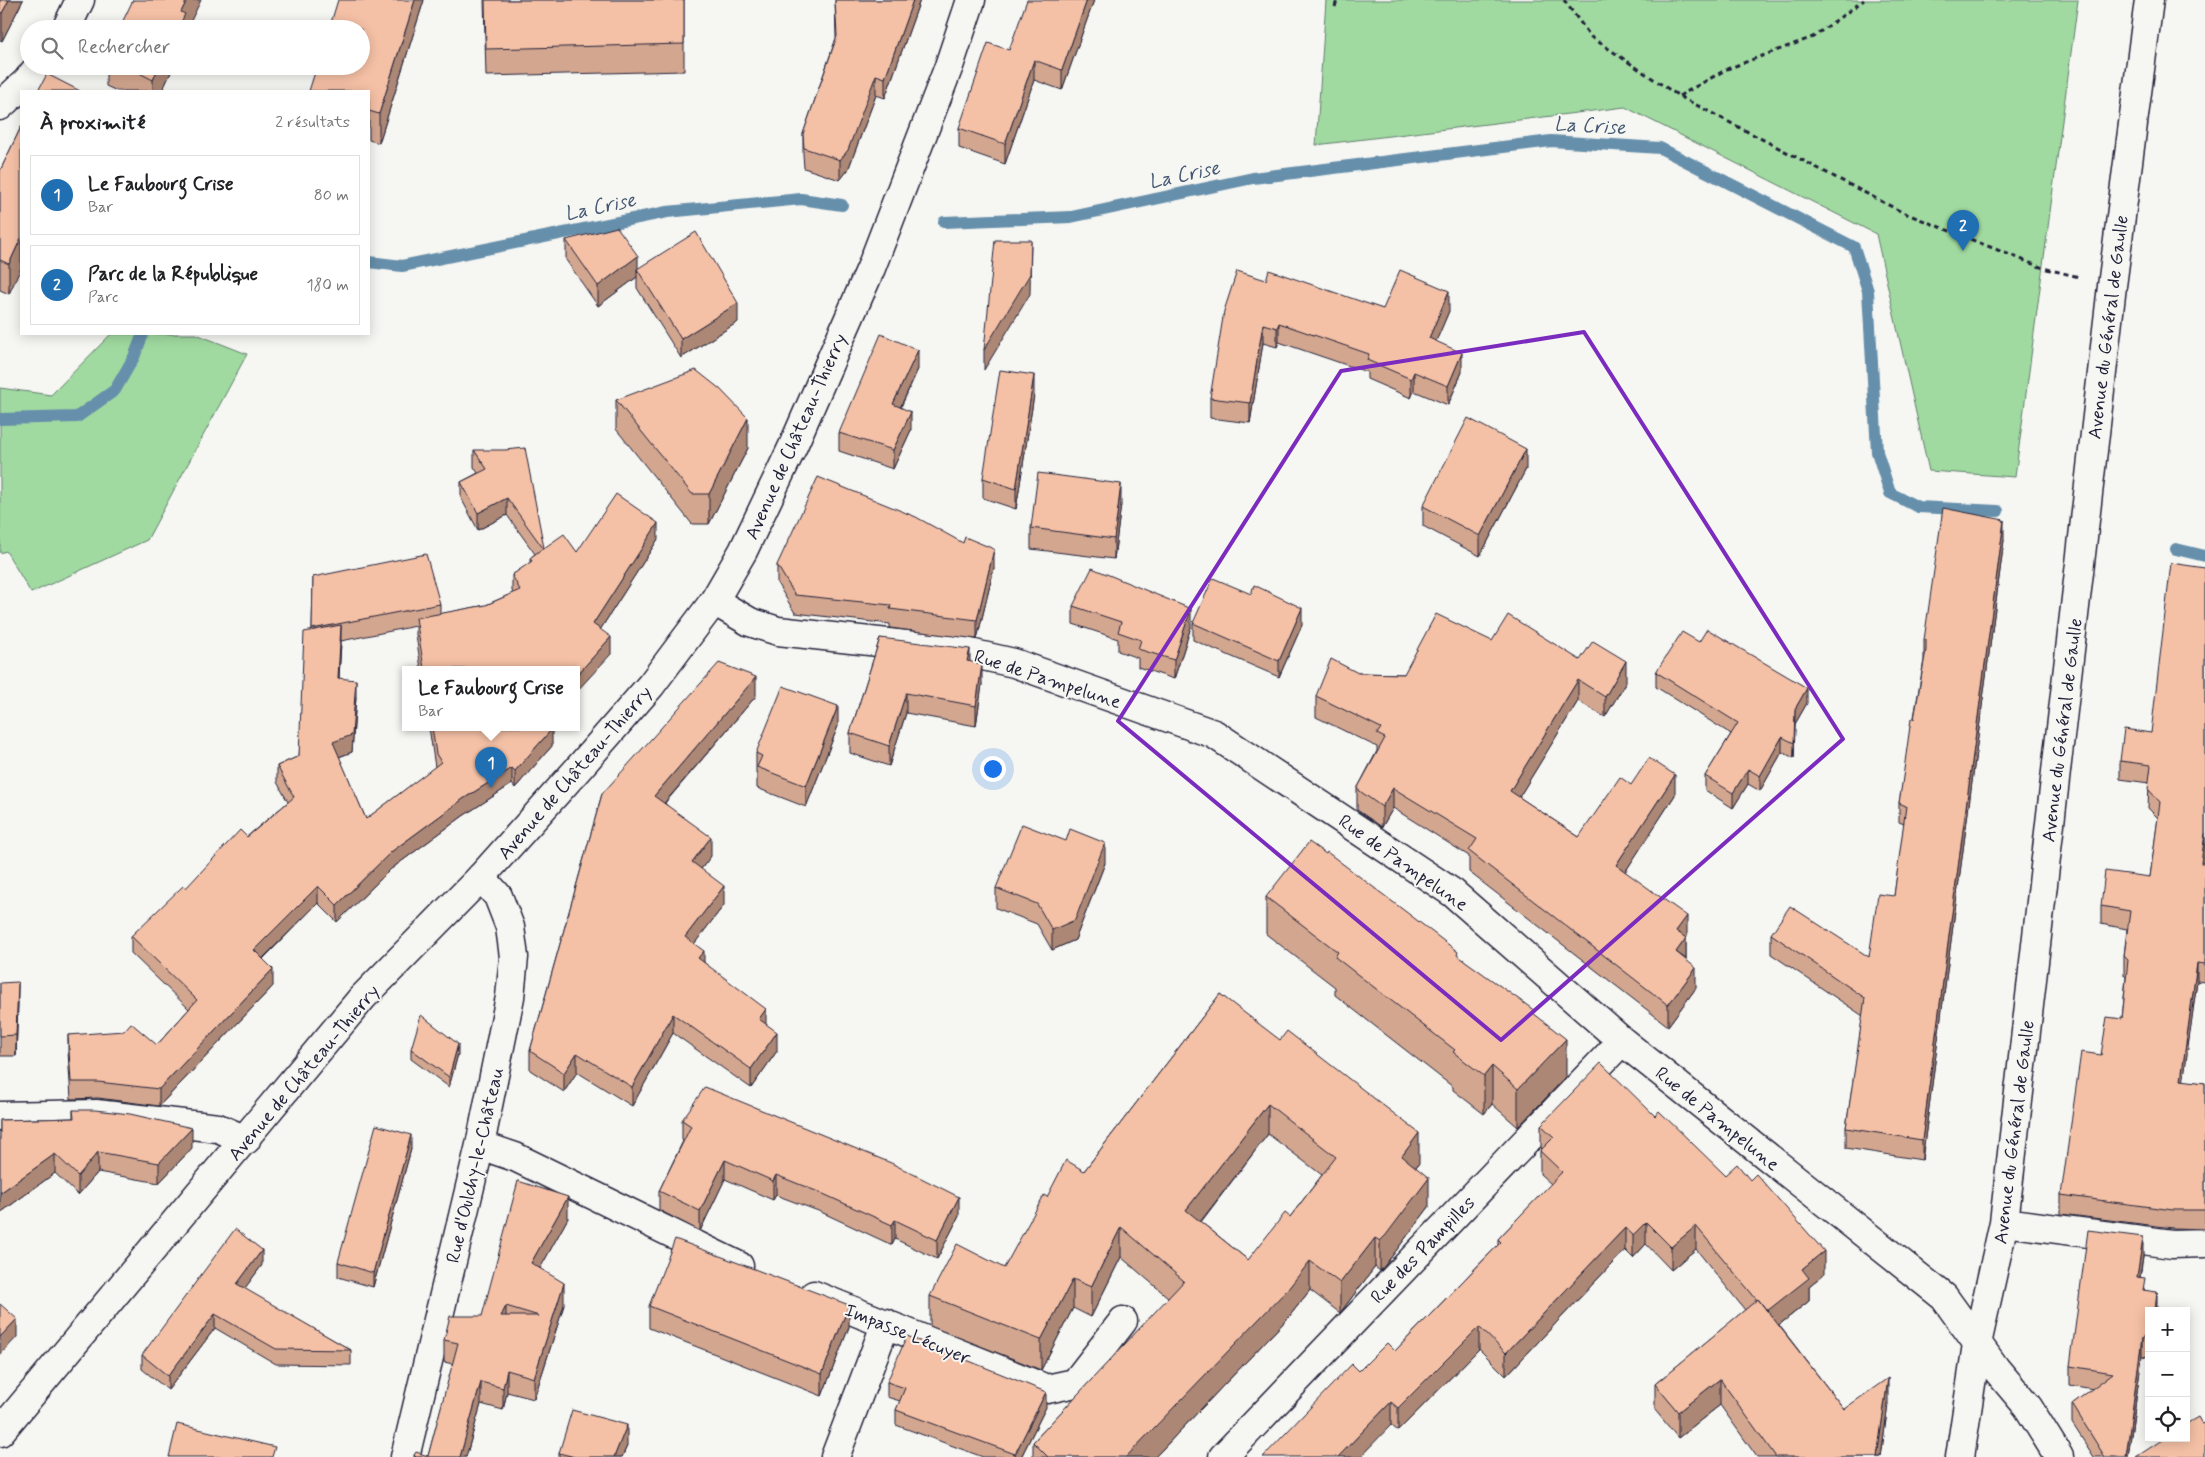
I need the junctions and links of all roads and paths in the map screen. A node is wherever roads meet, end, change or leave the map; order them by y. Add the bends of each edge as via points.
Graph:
1 (80, 0) edge
2 (971, 0) edge
3 (1337, 0) edge
4 (1564, 0) edge
5 (1864, 0) edge
6 (2149, 0) edge
7 (1335, 7) dead end
8 (70, 20) edge
9 (32, 75) edge
10 (1679, 96) junction
11 (0, 106) edge
12 (2112, 286) junction
13 (714, 601) junction
14 (481, 877) junction
15 (1622, 1041) junction
16 (0, 1116) edge
17 (246, 1140) junction
18 (480, 1145) junction
19 (2004, 1222) junction
20 (2205, 1243) edge
21 (760, 1274) edge
22 (787, 1285) edge
23 (1123, 1321) dead end
24 (886, 1323) junction
25 (1978, 1344) junction
26 (0, 1432) edge
27 (405, 1457) edge
28 (835, 1457) edge
29 (1223, 1457) edge
30 (1960, 1457) edge
31 (2060, 1457) edge

1 - 8 street
2 - 13 street, Avenue de Château-Thierry via 950,66 871,268 793,446 743,551
3 - 7 path
4 - 10 path via 1591,37
5 - 10 path via 1814,37 1727,69
6 - 12 street, Avenue du Général de Gaulle
9 - 11 street
10 - 12 path via 1902,212 2043,268
12 - 19 street, Avenue du Général de Gaulle
13 - 14 street, Avenue de Château-Thierry via 651,685
13 - 15 street, Rue de Pampelune via 750,622 778,631 961,651 1014,663 1214,734 1453,893
14 - 17 street, Avenue de Château-Thierry via 362,998
14 - 18 street, Rue d'Oulchy-le-Château via 498,896 510,927 514,957 510,998
15 - 25 street, Rue de Pampelune via 1944,1298
15 - 29 street, Rue des Pampilles
16 - 17 street via 96,1114 218,1128
17 - 26 street, Avenue de Château-Thierry
18 - 21 street via 515,1157 733,1264
18 - 27 street, Rue d'Oulchy-le-Château
19 - 20 street via 2172,1244
19 - 25 street, Avenue du Général de Gaulle
22 - 24 street, Impasse Lécuyer
23 - 24 street, Impasse Lécuyer via 1075,1383 1047,1389
24 - 28 street
25 - 30 street, Avenue du Général de Gaulle
25 - 31 street, Rue de Pampelune via 2028,1407

